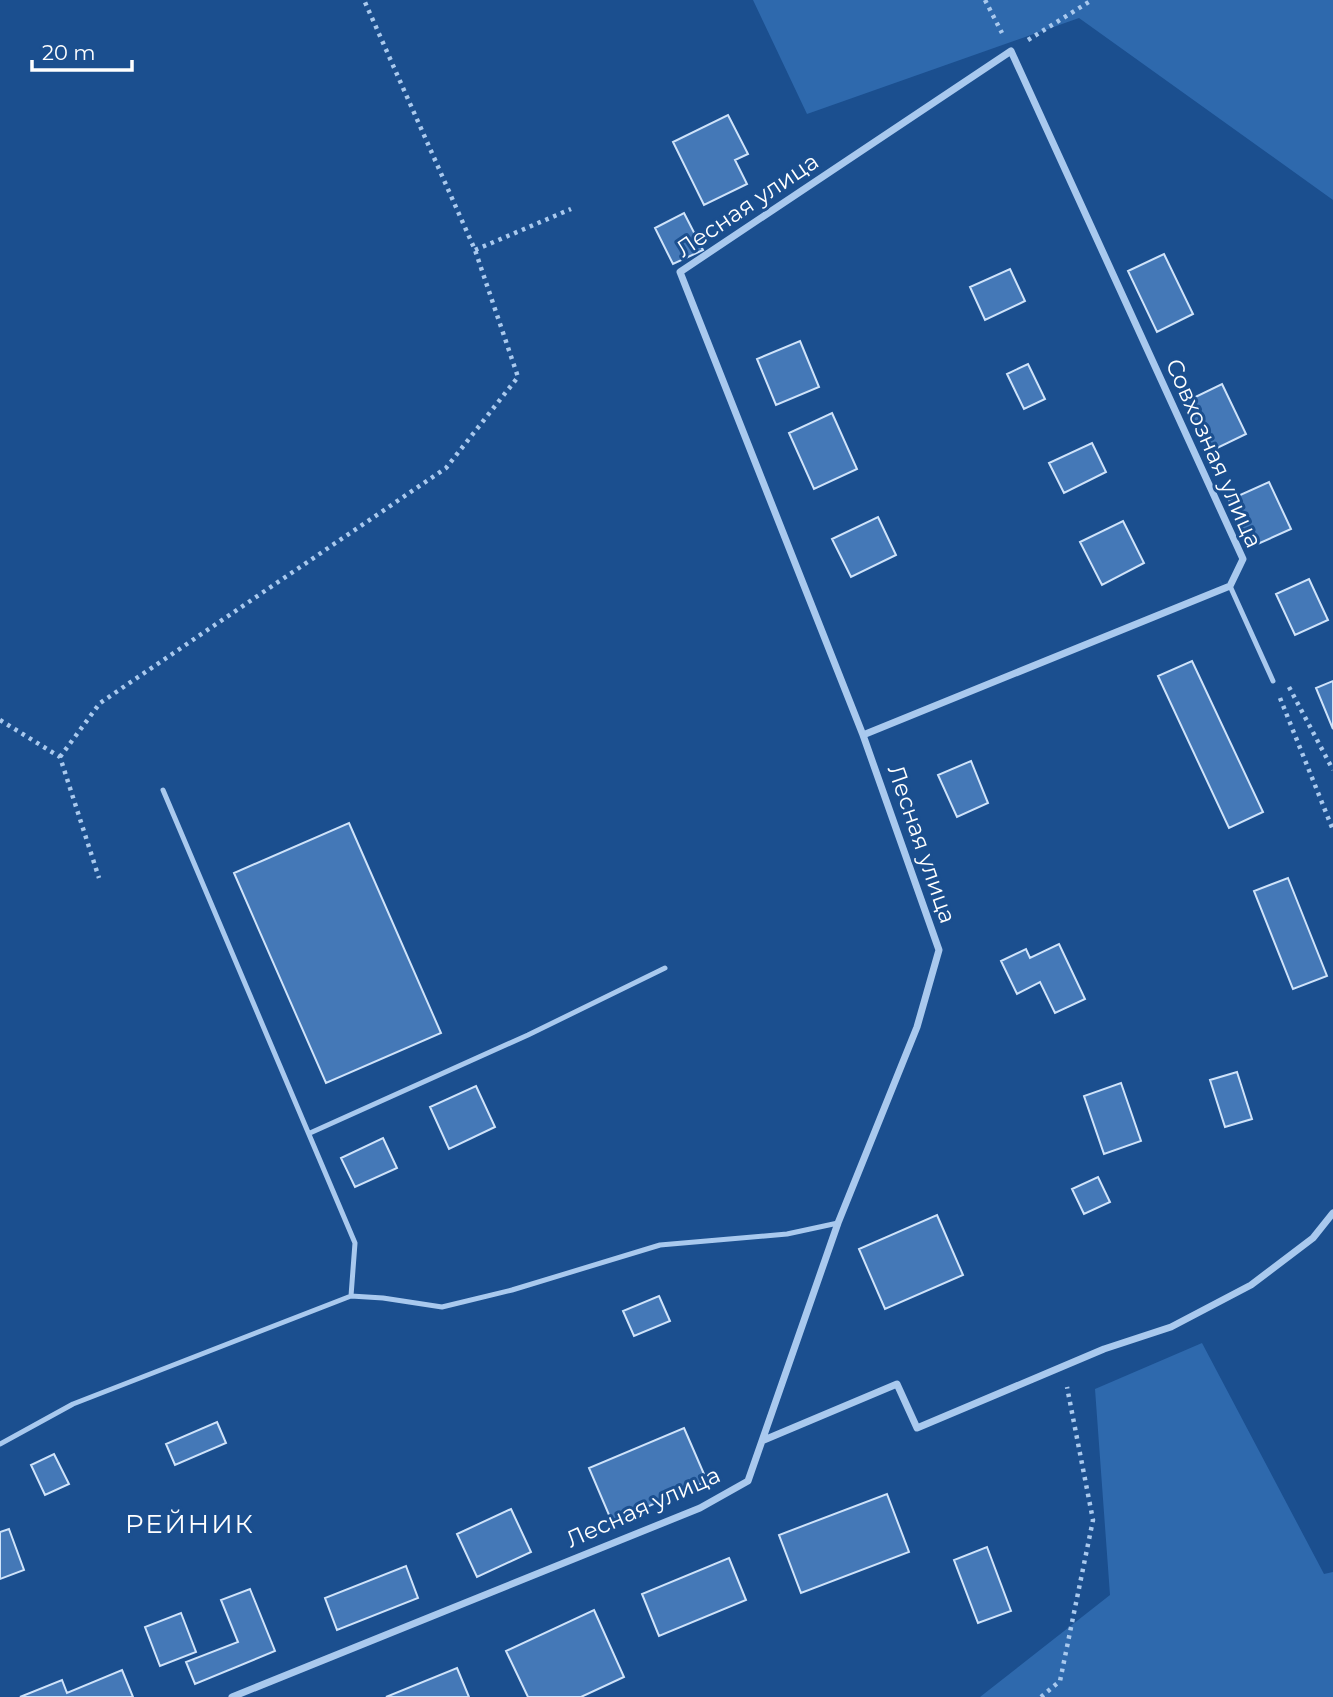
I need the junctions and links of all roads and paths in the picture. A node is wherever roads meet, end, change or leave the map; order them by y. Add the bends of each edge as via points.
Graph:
1 (364, 0) edge
2 (985, 0) edge
3 (1092, 0) edge
4 (1011, 51) junction
5 (570, 209) dead end
6 (475, 250) junction
7 (1230, 586) junction
8 (1273, 681) joint
9 (0, 720) edge
10 (863, 735) junction
11 (60, 757) junction
12 (163, 790) dead end
13 (1333, 830) edge
14 (99, 878) dead end
15 (665, 968) dead end
16 (310, 1133) junction
17 (1333, 1213) edge
18 (838, 1223) junction
19 (351, 1296) junction
20 (1067, 1387) dead end
21 (764, 1440) junction
22 (0, 1444) edge
23 (232, 1697) edge
24 (1041, 1697) edge

1 - 6 path
2 - 4 path
3 - 4 path
4 - 7 street, Совхозная улица via 1243,559
4 - 10 street, Лесная улица via 680,272
5 - 6 path
6 - 11 path via 518,377 446,468 100,702
7 - 8 lane
7 - 10 street
8 - 13 path
9 - 11 path
10 - 18 street, Лесная улица via 939,950 917,1027
11 - 14 path
12 - 16 lane
15 - 16 lane
16 - 19 lane via 355,1243
17 - 21 street via 1313,1238 1251,1285 1171,1327 1104,1349 917,1428 897,1384
18 - 19 lane via 787,1234 660,1245 442,1307
18 - 21 street, Лесная улица
19 - 22 lane via 73,1404
20 - 24 path via 1093,1520 1060,1681
21 - 23 street, Лесная улица via 748,1481 699,1508

